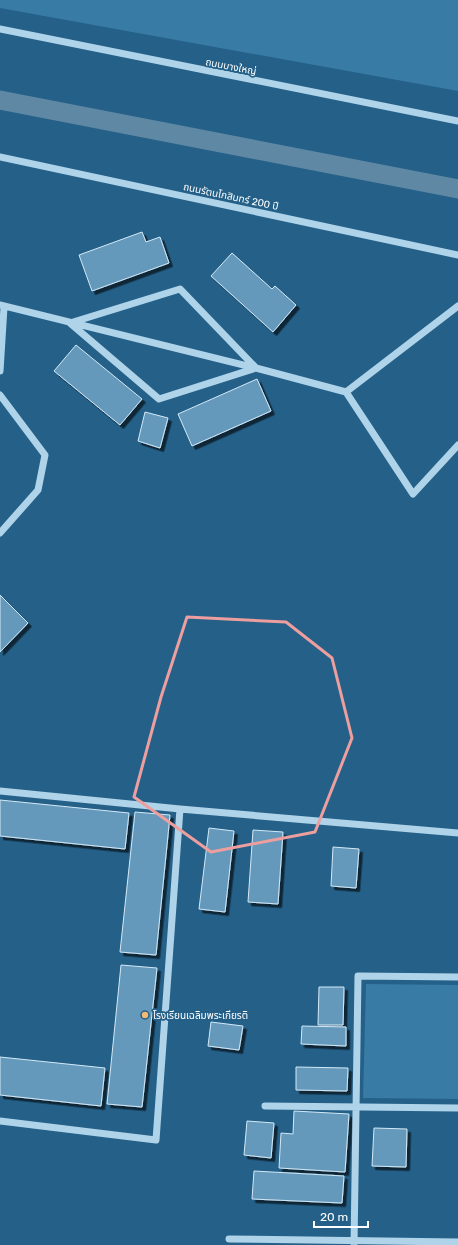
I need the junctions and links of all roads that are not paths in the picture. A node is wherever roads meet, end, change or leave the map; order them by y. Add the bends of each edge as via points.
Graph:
1 (0, 29) edge
2 (458, 121) edge
3 (0, 157) edge
4 (458, 255) edge
5 (2, 306) edge
6 (458, 306) edge
7 (70, 323) junction
8 (256, 368) junction
9 (0, 371) edge
10 (346, 392) junction
11 (0, 395) edge
12 (458, 445) edge
13 (0, 533) edge
14 (0, 791) edge
15 (180, 809) junction
16 (458, 834) edge
17 (458, 977) edge
18 (265, 1106) dead end
19 (356, 1107) junction
20 (458, 1108) edge
21 (0, 1122) edge
22 (229, 1239) dead end
23 (458, 1242) edge
24 (354, 1243) edge

1 - 2 street, ถนนบางใหญ่
3 - 4 street, ถนนรัตนโกสินทร์ 200 ปี
5 - 7 street
5 - 9 street
6 - 10 street
7 - 8 street
7 - 8 street via 159,399
7 - 8 street via 180,289
8 - 10 street
10 - 12 street via 413,494
11 - 13 street via 45,455 38,490
14 - 15 street
15 - 16 street
15 - 21 street via 156,1140
17 - 19 street via 358,976
18 - 19 street
19 - 20 street
19 - 24 street
22 - 24 street
23 - 24 street

